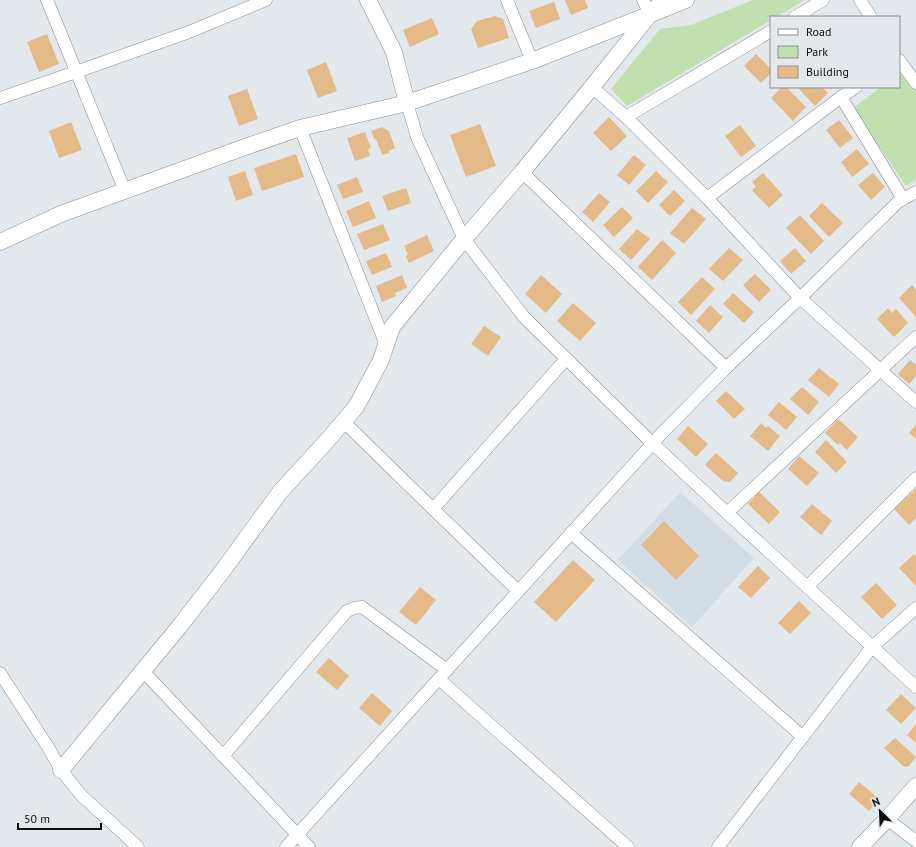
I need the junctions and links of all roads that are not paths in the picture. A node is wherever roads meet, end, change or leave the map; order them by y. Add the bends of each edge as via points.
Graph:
1 (47, 0) edge
2 (266, 0) edge
3 (368, 0) edge
4 (506, 0) edge
5 (664, 0) edge
6 (686, 0) edge
7 (823, 0) edge
8 (860, 0) edge
9 (646, 7) edge
10 (797, 16) edge
11 (870, 16) edge
12 (770, 32) edge
13 (532, 61) junction
14 (900, 61) edge
15 (76, 72) junction
16 (916, 83) edge
17 (592, 87) junction
18 (854, 88) edge
19 (841, 97) junction
20 (0, 98) edge
21 (407, 103) junction
22 (626, 117) junction
23 (300, 128) junction
24 (522, 172) junction
25 (125, 191) junction
26 (916, 192) edge
27 (707, 198) junction
28 (903, 200) junction
29 (464, 239) junction
30 (0, 242) edge
31 (800, 298) junction
32 (916, 336) edge
33 (386, 344) junction
34 (566, 359) junction
35 (726, 368) junction
36 (881, 370) junction
37 (916, 402) edge
38 (344, 422) junction
39 (652, 443) junction
40 (916, 478) edge
41 (433, 510) junction
42 (727, 513) junction
43 (571, 533) junction
44 (807, 587) junction
45 (518, 591) junction
46 (916, 608) edge
47 (872, 647) junction
48 (143, 671) junction
49 (0, 673) edge
50 (443, 674) junction
51 (916, 688) edge
52 (803, 736) junction
53 (223, 756) junction
54 (61, 770) junction
55 (916, 786) edge
56 (887, 819) junction
57 (297, 835) junction
58 (916, 841) edge
59 (138, 847) edge
60 (286, 847) edge
61 (309, 847) edge
62 (628, 847) edge
63 (718, 847) edge
64 (860, 847) edge

1 - 15 street
2 - 15 street via 189,32
3 - 21 street via 394,52
4 - 13 street
5 - 9 street
6 - 9 street
7 - 10 street
8 - 11 street
9 - 13 street
9 - 17 street
12 - 22 street
13 - 21 street
14 - 16 street
15 - 20 street
15 - 25 street
17 - 22 street
17 - 24 street
18 - 19 street
19 - 27 street
19 - 28 street
21 - 23 street
21 - 29 street via 417,137
22 - 27 street
23 - 25 street
23 - 33 street
24 - 29 street
24 - 35 street
25 - 30 street via 61,214
26 - 28 street
27 - 31 street
28 - 31 street
29 - 33 street via 392,327
29 - 34 street via 524,317
31 - 35 street
31 - 36 street
32 - 36 street
33 - 38 street via 381,360 356,407
34 - 39 street
34 - 41 street
35 - 39 street
36 - 37 street
36 - 42 street
38 - 41 street
38 - 48 street via 280,492 221,573
39 - 42 street
39 - 43 street
40 - 44 street
41 - 45 street
42 - 44 street
43 - 45 street
43 - 52 street
44 - 47 street
45 - 50 street
46 - 47 street
47 - 51 street
47 - 52 street
48 - 53 street
48 - 54 street
49 - 54 street
50 - 53 street via 362,607 354,608 347,611
50 - 57 street
50 - 62 street
52 - 63 street
53 - 57 street
54 - 59 street via 81,795
55 - 56 street
56 - 58 street
56 - 64 street
57 - 60 street
57 - 61 street

